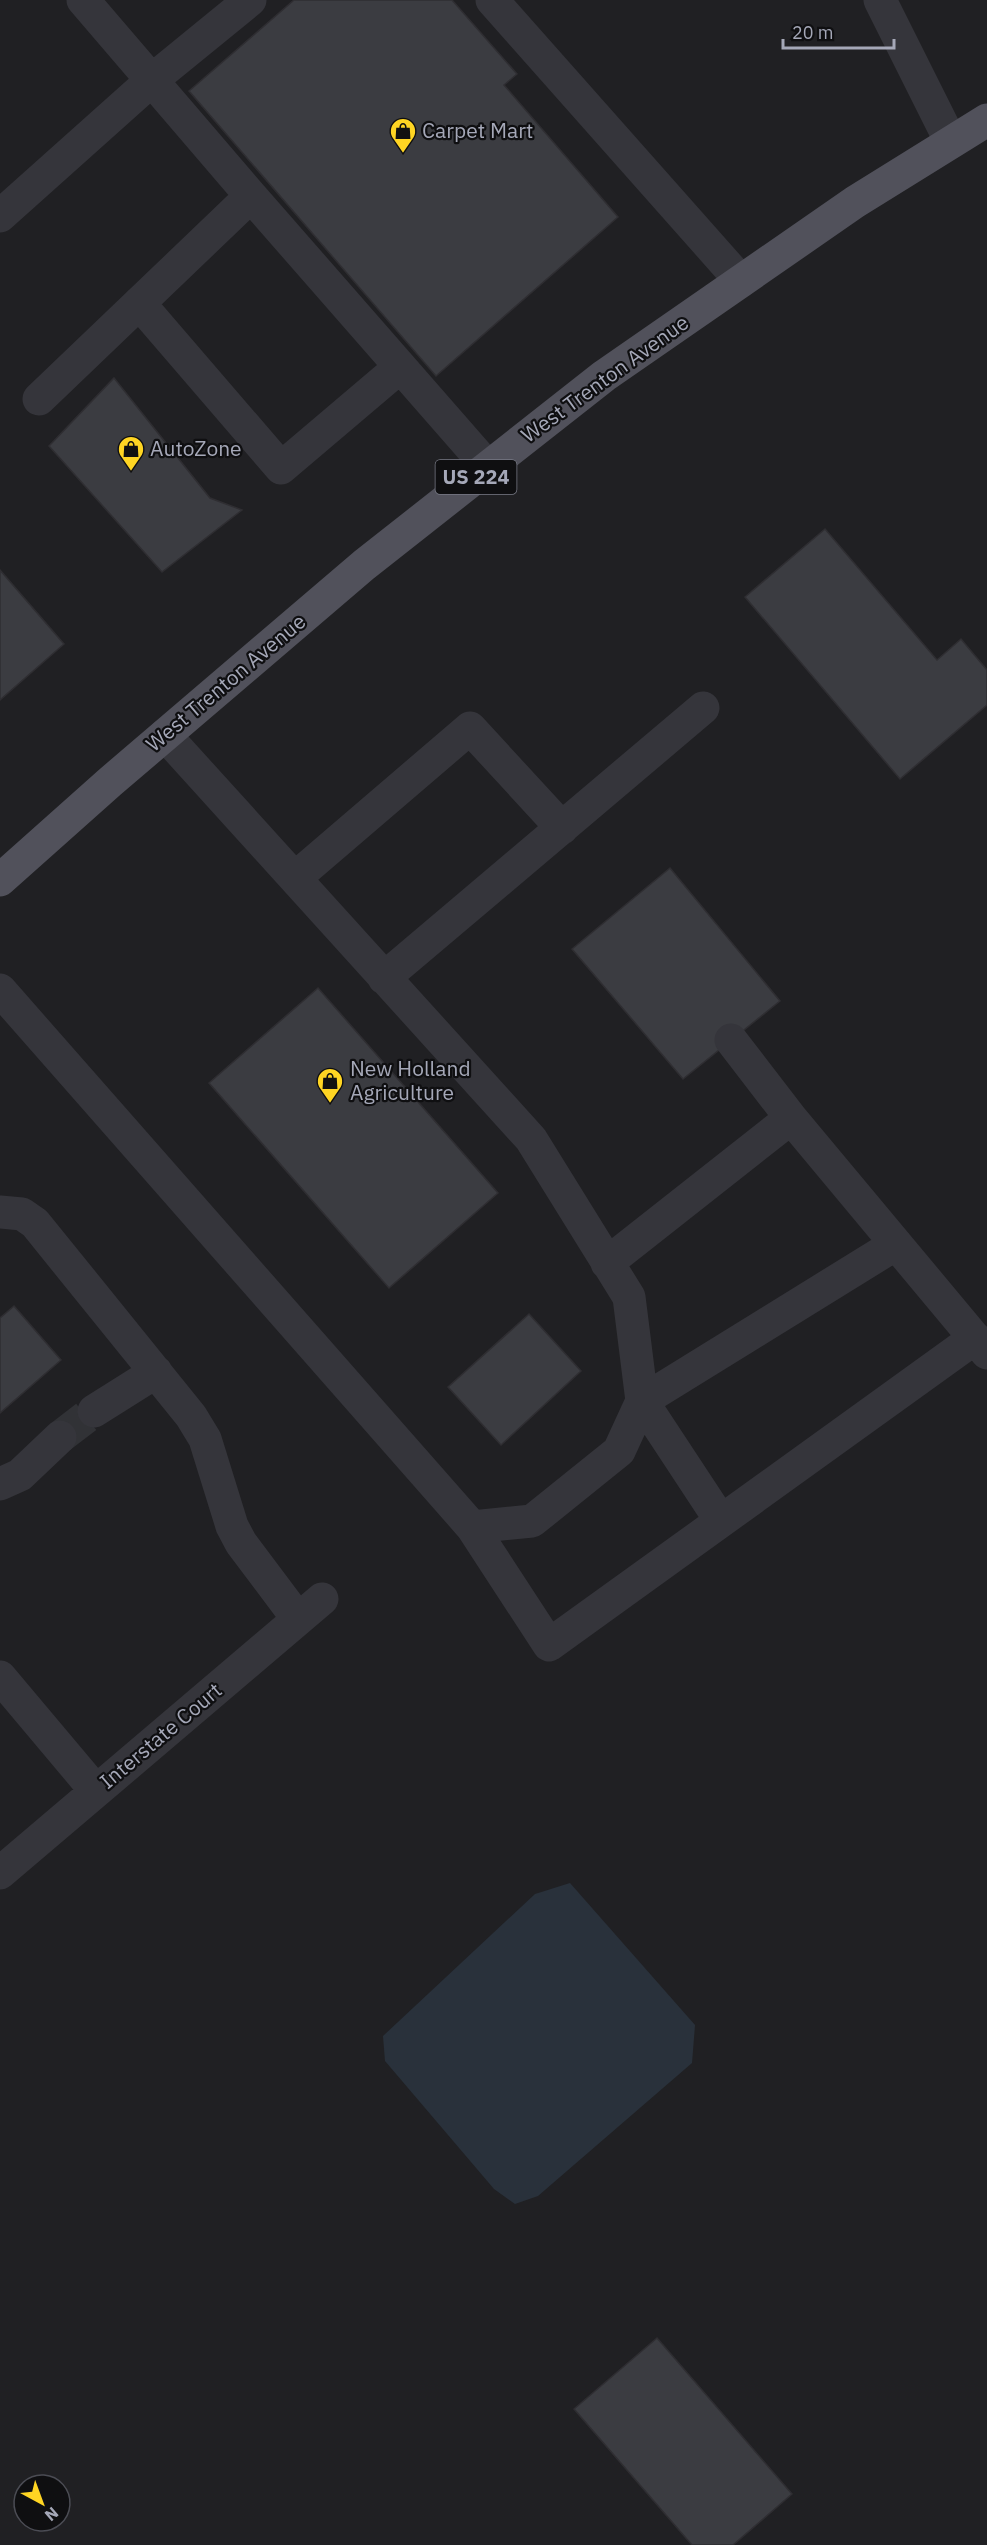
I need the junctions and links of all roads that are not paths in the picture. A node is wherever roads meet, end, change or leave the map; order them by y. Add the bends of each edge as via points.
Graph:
1 (83, 0) edge
2 (250, 0) edge
3 (492, 0) edge
4 (880, 0) edge
5 (152, 80) junction
6 (987, 120) edge
7 (951, 142) junction
8 (251, 196) junction
9 (2, 212) edge
10 (741, 281) junction
11 (139, 303) junction
12 (400, 366) junction
13 (39, 399) dead end
14 (488, 467) junction
15 (703, 708) dead end
16 (165, 735) junction
17 (562, 828) junction
18 (295, 878) junction
19 (0, 880) edge
20 (384, 978) junction
21 (0, 990) edge
22 (731, 1040) dead end
23 (791, 1118) junction
24 (0, 1212) edge
25 (896, 1244) junction
26 (607, 1263) junction
27 (981, 1345) edge
28 (156, 1372) junction
29 (642, 1401) junction
30 (93, 1411) tunnel mouth
31 (60, 1437) tunnel mouth
32 (0, 1484) edge
33 (721, 1521) junction
34 (472, 1527) junction
35 (0, 1677) edge
36 (96, 1791) junction
37 (0, 1873) edge

1 - 5 street
2 - 5 street
3 - 10 street
4 - 7 street
5 - 8 street
5 - 9 street
6 - 7 main road, West Trenton Avenue / US 224
7 - 10 main road, West Trenton Avenue / US 224
8 - 11 street
8 - 12 street
10 - 14 main road, West Trenton Avenue / US 224 via 604,376
11 - 12 street via 281,468
11 - 13 street
12 - 14 street
14 - 16 main road, West Trenton Avenue / US 224 via 364,565
15 - 17 street
16 - 18 street
16 - 19 main road, West Trenton Avenue / US 224
17 - 18 street via 470,728
17 - 20 street
18 - 20 street
20 - 26 street via 531,1139
21 - 34 street
22 - 23 street
23 - 25 street
23 - 26 street
24 - 28 street via 22,1214 36,1223
25 - 27 street
25 - 29 street
26 - 29 street via 629,1298
27 - 33 street
28 - 30 street
28 - 36 street, Interstate Court via 205,1439 241,1543 310,1609
29 - 33 street
29 - 34 street via 619,1451 532,1521
31 - 32 street via 20,1475
33 - 34 street via 549,1645
35 - 36 street
36 - 37 street, Interstate Court

